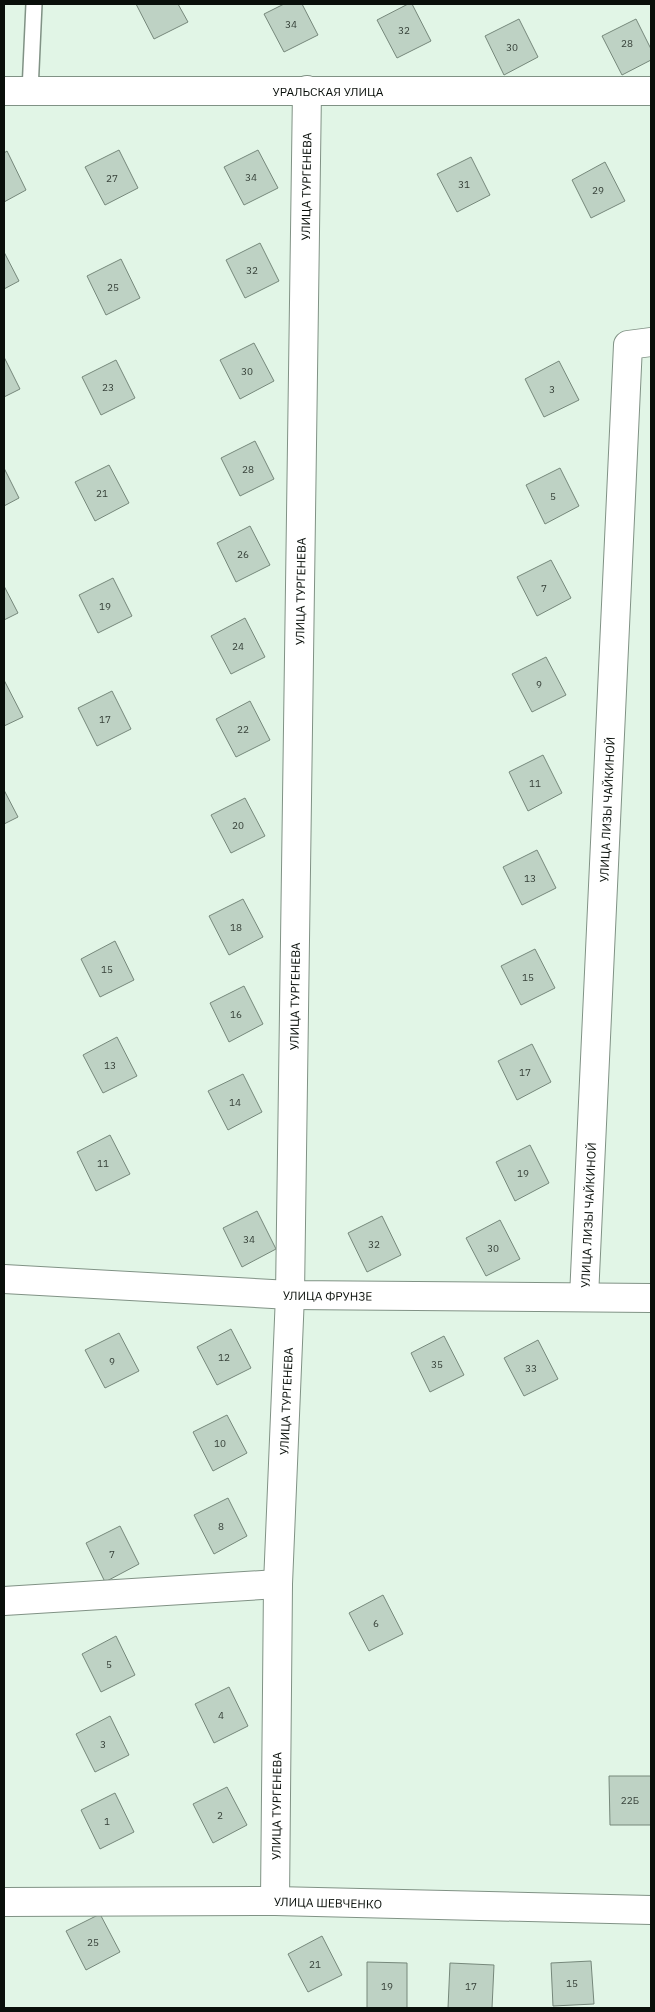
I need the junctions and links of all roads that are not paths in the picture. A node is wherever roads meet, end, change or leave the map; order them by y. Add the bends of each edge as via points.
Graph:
1 (34, 4) edge
2 (307, 90) junction
3 (17, 91) edge
4 (651, 91) edge
5 (651, 342) edge
6 (4, 1279) edge
7 (290, 1295) junction
8 (584, 1297) junction
9 (651, 1298) edge
10 (278, 1584) junction
11 (4, 1601) edge
12 (4, 1902) edge
13 (275, 1902) junction
14 (651, 1910) edge

1 - 3 lane
2 - 3 street, УРАЛЬСКАЯ УЛИЦА
2 - 4 street, УРАЛЬСКАЯ УЛИЦА
2 - 7 street, УЛИЦА ТУРГЕНЕВА
5 - 8 street, УЛИЦА ЛИЗЫ ЧАЙКИНОЙ via 628,345
6 - 7 street, УЛИЦА ФРУНЗЕ
7 - 8 street, УЛИЦА ФРУНЗЕ
7 - 10 street, УЛИЦА ТУРГЕНЕВА
8 - 9 street, УЛИЦА ФРУНЗЕ
10 - 11 street
10 - 13 street, УЛИЦА ТУРГЕНЕВА
12 - 13 street, УЛИЦА ШЕВЧЕНКО
13 - 14 street, УЛИЦА ШЕВЧЕНКО

